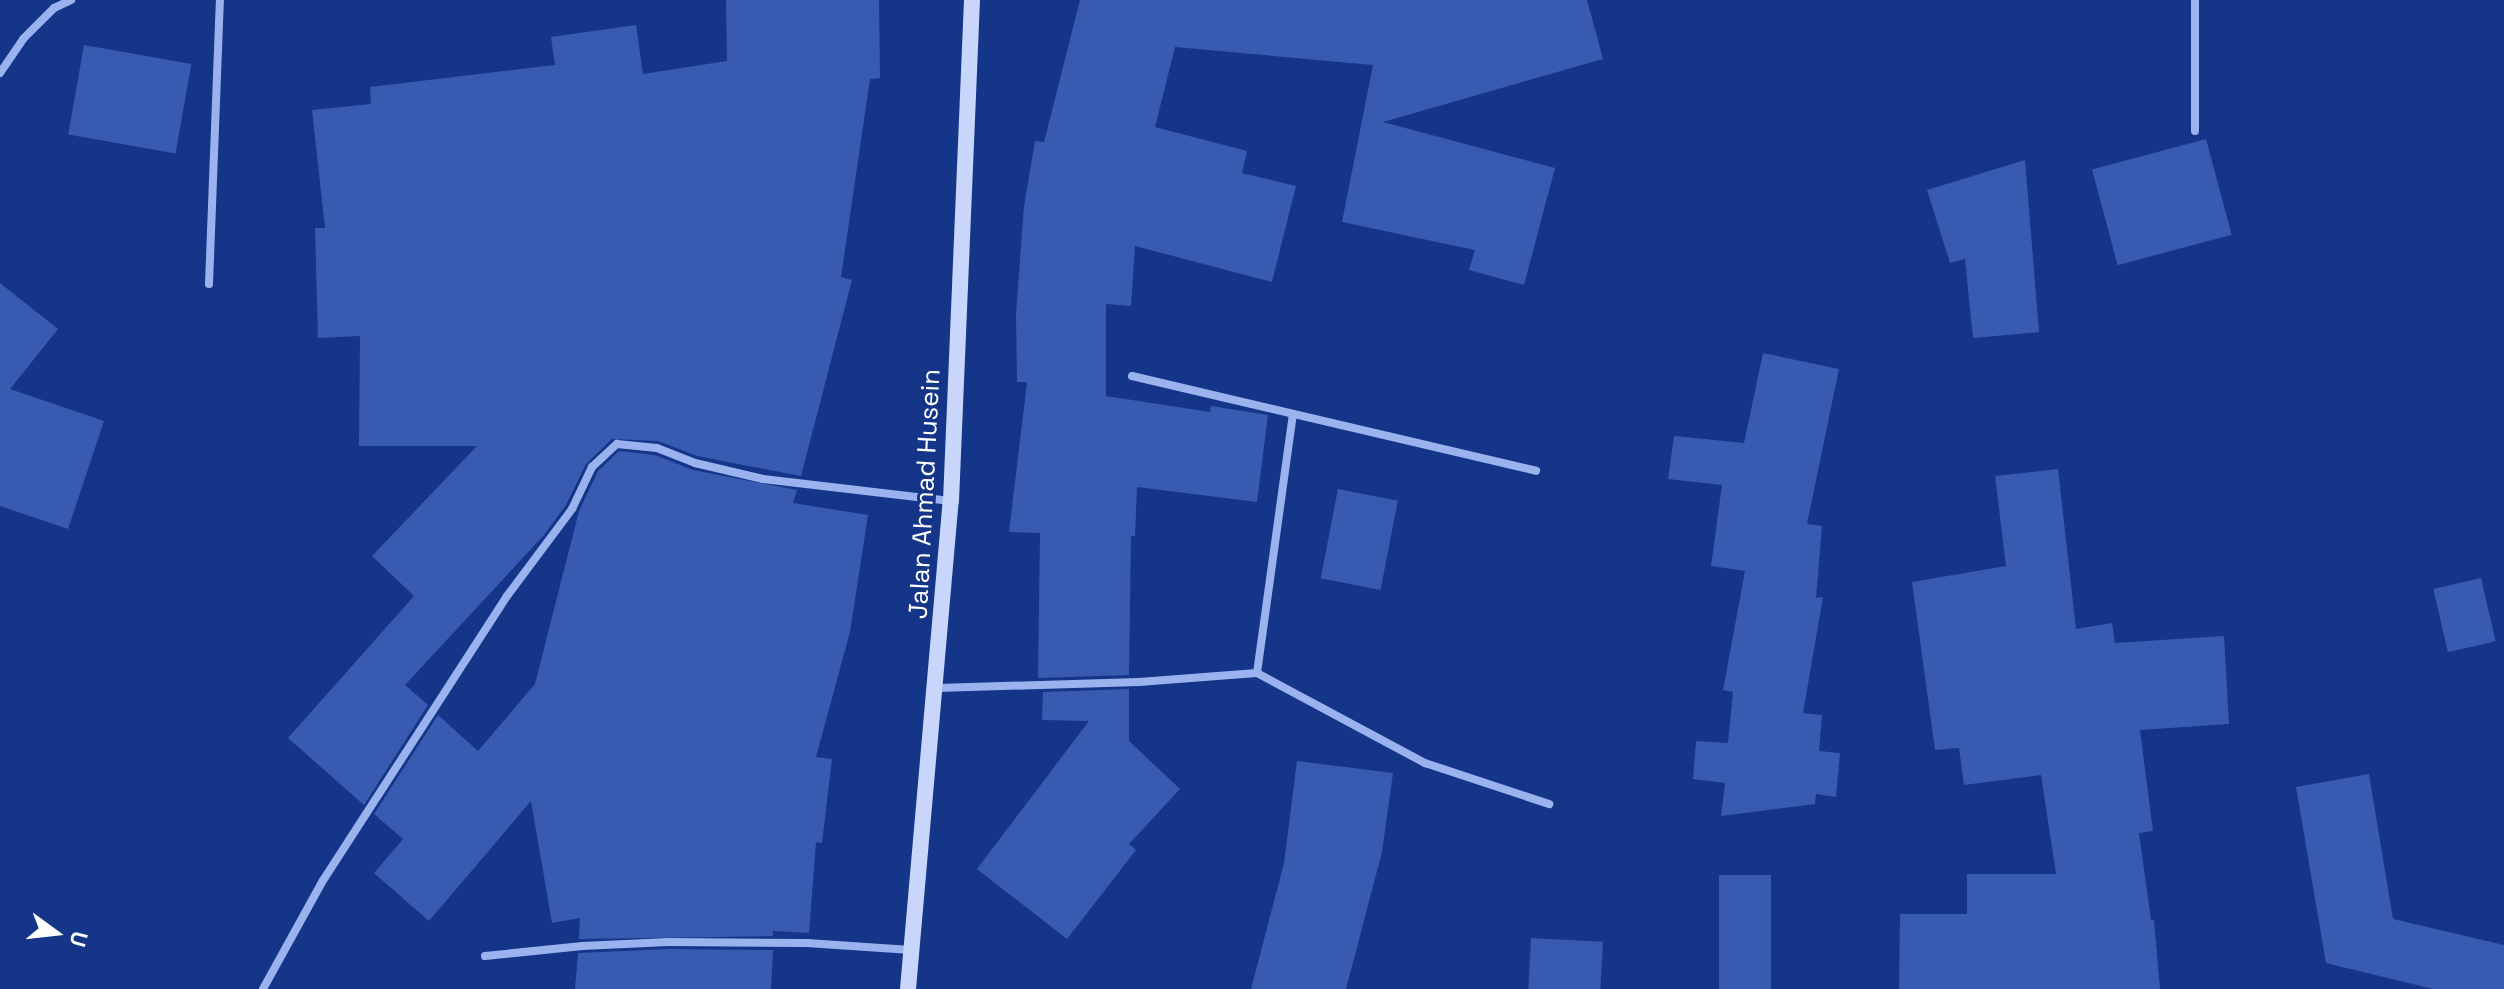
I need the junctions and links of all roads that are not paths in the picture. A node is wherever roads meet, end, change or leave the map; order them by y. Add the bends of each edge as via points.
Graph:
1 (71, 0) edge
2 (220, 0) edge
3 (972, 0) edge
4 (2195, 0) edge
5 (0, 73) edge
6 (2195, 131) dead end
7 (209, 284) dead end
8 (1132, 376) dead end
9 (1293, 414) junction
10 (1536, 471) dead end
11 (951, 501) junction
12 (1257, 673) junction
13 (937, 688) junction
14 (1549, 804) dead end
15 (912, 950) junction
16 (485, 956) dead end
17 (263, 989) edge
18 (908, 989) edge

1 - 5 street via 54,8 24,38
2 - 7 street
3 - 11 main road, Jalan Ahmad Husein
4 - 6 street
8 - 9 street
9 - 10 street
9 - 12 street
11 - 13 main road, Jalan Ahmad Husein
11 - 17 street via 763,479 657,448 617,444 592,467 572,509 507,596 322,882
12 - 13 street
12 - 14 street via 1425,763
13 - 15 main road, Jalan Ahmad Husein
15 - 16 street via 668,942
15 - 18 main road, Jalan Ahmad Husein

